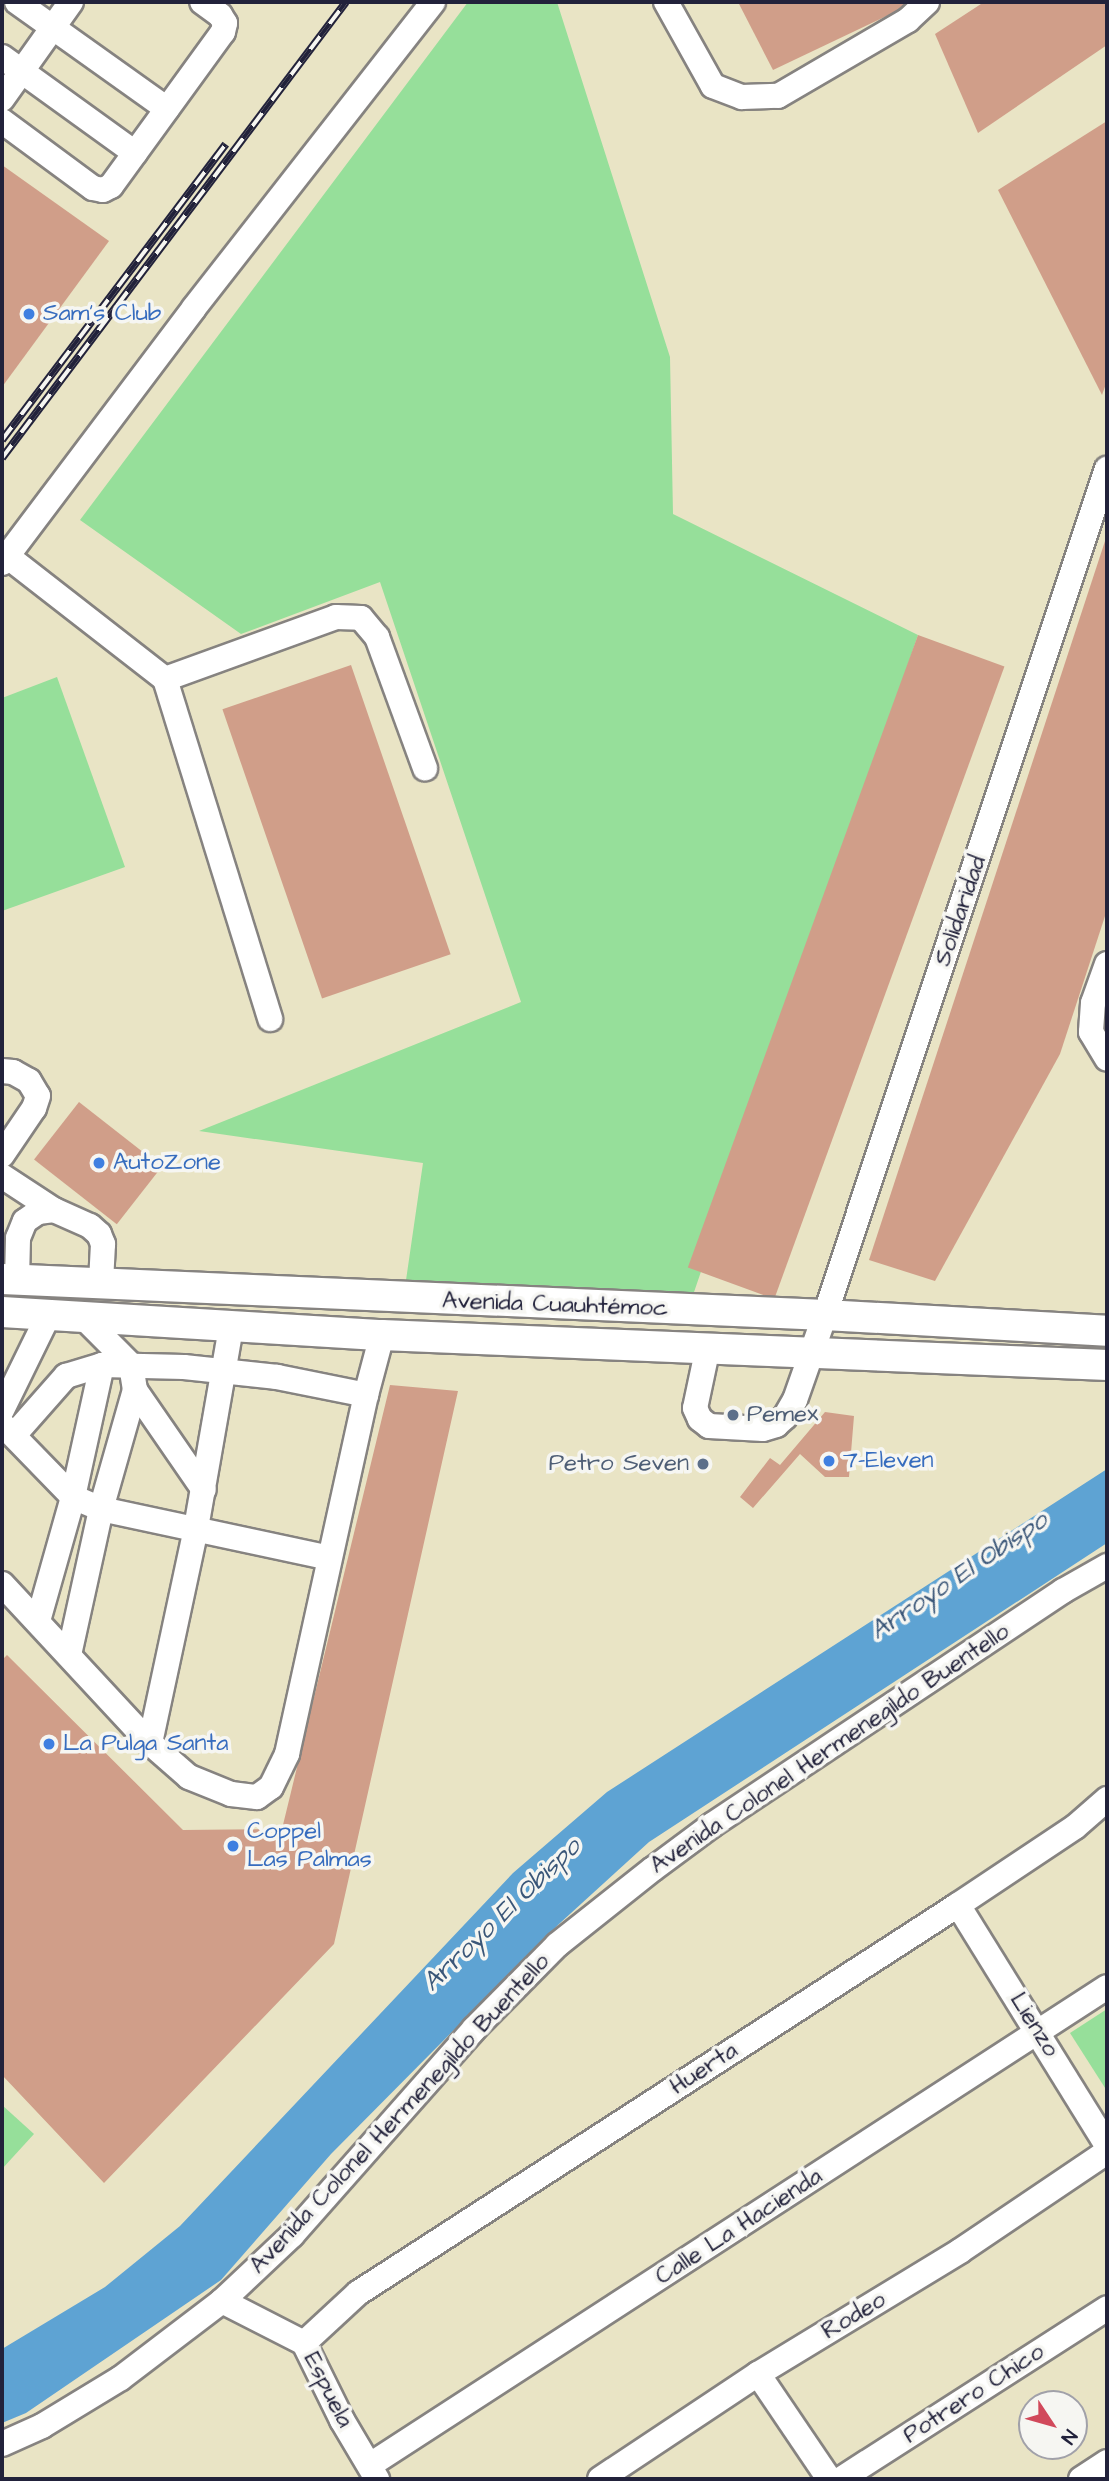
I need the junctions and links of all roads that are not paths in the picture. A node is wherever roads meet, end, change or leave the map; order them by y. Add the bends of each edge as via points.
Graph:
1 (16, 2) edge
2 (71, 2) edge
3 (202, 2) edge
4 (433, 2) edge
5 (666, 2) edge
6 (927, 2) edge
7 (52, 27) junction
8 (2, 57) edge
9 (21, 72) junction
10 (2, 99) edge
11 (167, 109) junction
12 (2, 121) edge
13 (135, 153) junction
14 (1107, 469) edge
15 (4, 559) edge
16 (165, 679) junction
17 (425, 768) dead end
18 (1107, 964) edge
19 (270, 1019) dead end
20 (1107, 1059) edge
21 (2, 1071) edge
22 (2, 1155) edge
23 (2, 1176) edge
24 (54, 1210) junction
25 (7, 1283) edge
26 (101, 1283) junction
27 (136, 1284) junction
28 (2, 1312) edge
29 (825, 1315) junction
30 (48, 1316) junction
31 (83, 1318) junction
32 (231, 1327) junction
33 (1107, 1331) edge
34 (382, 1335) junction
35 (708, 1347) junction
36 (811, 1352) junction
37 (102, 1365) junction
38 (131, 1365) junction
39 (1107, 1365) edge
40 (223, 1371) junction
41 (135, 1390) junction
42 (366, 1395) junction
43 (2, 1410) edge
44 (8, 1429) edge
45 (204, 1490) junction
46 (73, 1497) junction
47 (101, 1509) junction
48 (196, 1528) junction
49 (329, 1558) junction
50 (1107, 1566) edge
51 (2, 1584) edge
52 (38, 1621) junction
53 (69, 1655) junction
54 (150, 1743) junction
55 (1107, 1798) edge
56 (958, 1905) junction
57 (1107, 1987) edge
58 (1039, 2033) junction
59 (1107, 2145) edge
60 (1107, 2152) edge
61 (222, 2301) junction
62 (1107, 2308) edge
63 (304, 2343) junction
64 (758, 2374) junction
65 (2, 2444) edge
66 (1107, 2462) edge
67 (373, 2472) edge
68 (600, 2479) edge
69 (829, 2479) edge
70 (841, 2479) edge
71 (1081, 2479) edge

1 - 7 street
2 - 7 street
3 - 11 street via 220,15 225,23 223,32
4 - 15 street
5 - 6 street via 713,86 742,97 778,96 908,20
7 - 9 street
7 - 11 street
8 - 9 street
9 - 10 street
9 - 13 street
11 - 13 street
12 - 13 street via 93,188 111,186
14 - 29 street, Solidaridad
15 - 16 street
16 - 17 street via 336,617 361,618 377,637
16 - 19 street
18 - 20 street via 1093,1003 1091,1032
21 - 22 street via 29,1082 38,1096
23 - 24 street
24 - 25 street via 37,1212 25,1221
24 - 26 street via 71,1215 99,1234 103,1244
25 - 26 main road, Avenida Cuauhtémoc
25 - 30 main road
26 - 27 main road, Avenida Cuauhtémoc
27 - 29 main road, Avenida Cuauhtémoc
27 - 30 main road via 110,1296 68,1299
28 - 30 main road, Avenida Cuauhtémoc
29 - 33 main road, Avenida Cuauhtémoc
29 - 36 street, Solidaridad
30 - 31 main road, Avenida Cuauhtémoc
30 - 43 street
31 - 32 main road, Avenida Cuauhtémoc
31 - 38 street
32 - 34 main road, Avenida Cuauhtémoc
32 - 40 street
34 - 35 main road, Avenida Cuauhtémoc
34 - 42 street
35 - 36 main road, Avenida Cuauhtémoc
35 - 36 street, Solidaridad via 695,1408 709,1426 734,1429 763,1429 785,1417
36 - 39 main road, Avenida Cuauhtémoc
37 - 38 street
37 - 44 street via 66,1376
37 - 46 street
38 - 40 street
38 - 41 street
40 - 42 street via 298,1380
40 - 45 street
41 - 45 street
41 - 47 street
42 - 49 street
44 - 46 street
45 - 48 street
46 - 47 street
46 - 52 street
47 - 48 street
47 - 53 street
48 - 49 street
48 - 54 street
49 - 54 street via 287,1754 271,1787 257,1797 231,1794 189,1777
50 - 61 street, Avenida Colonel Hermenegildo Buentello via 712,1825 557,1945 474,2029 292,2235
51 - 52 street
52 - 53 street
53 - 54 street
55 - 56 street, Huerta via 1075,1827
56 - 58 street, Lienzo
56 - 63 street, Huerta via 358,2292
57 - 58 street, Calle La Hacienda
58 - 59 street, Lienzo
58 - 67 street, Calle La Hacienda
60 - 64 street, Rodeo via 960,2251
61 - 63 street, Espuela
61 - 65 street, Avenida Colonel Hermenegildo Buentello via 121,2378 42,2426
62 - 70 street, Potrero Chico
63 - 67 street, Espuela
64 - 68 street, Rodeo
64 - 69 street
66 - 71 street

